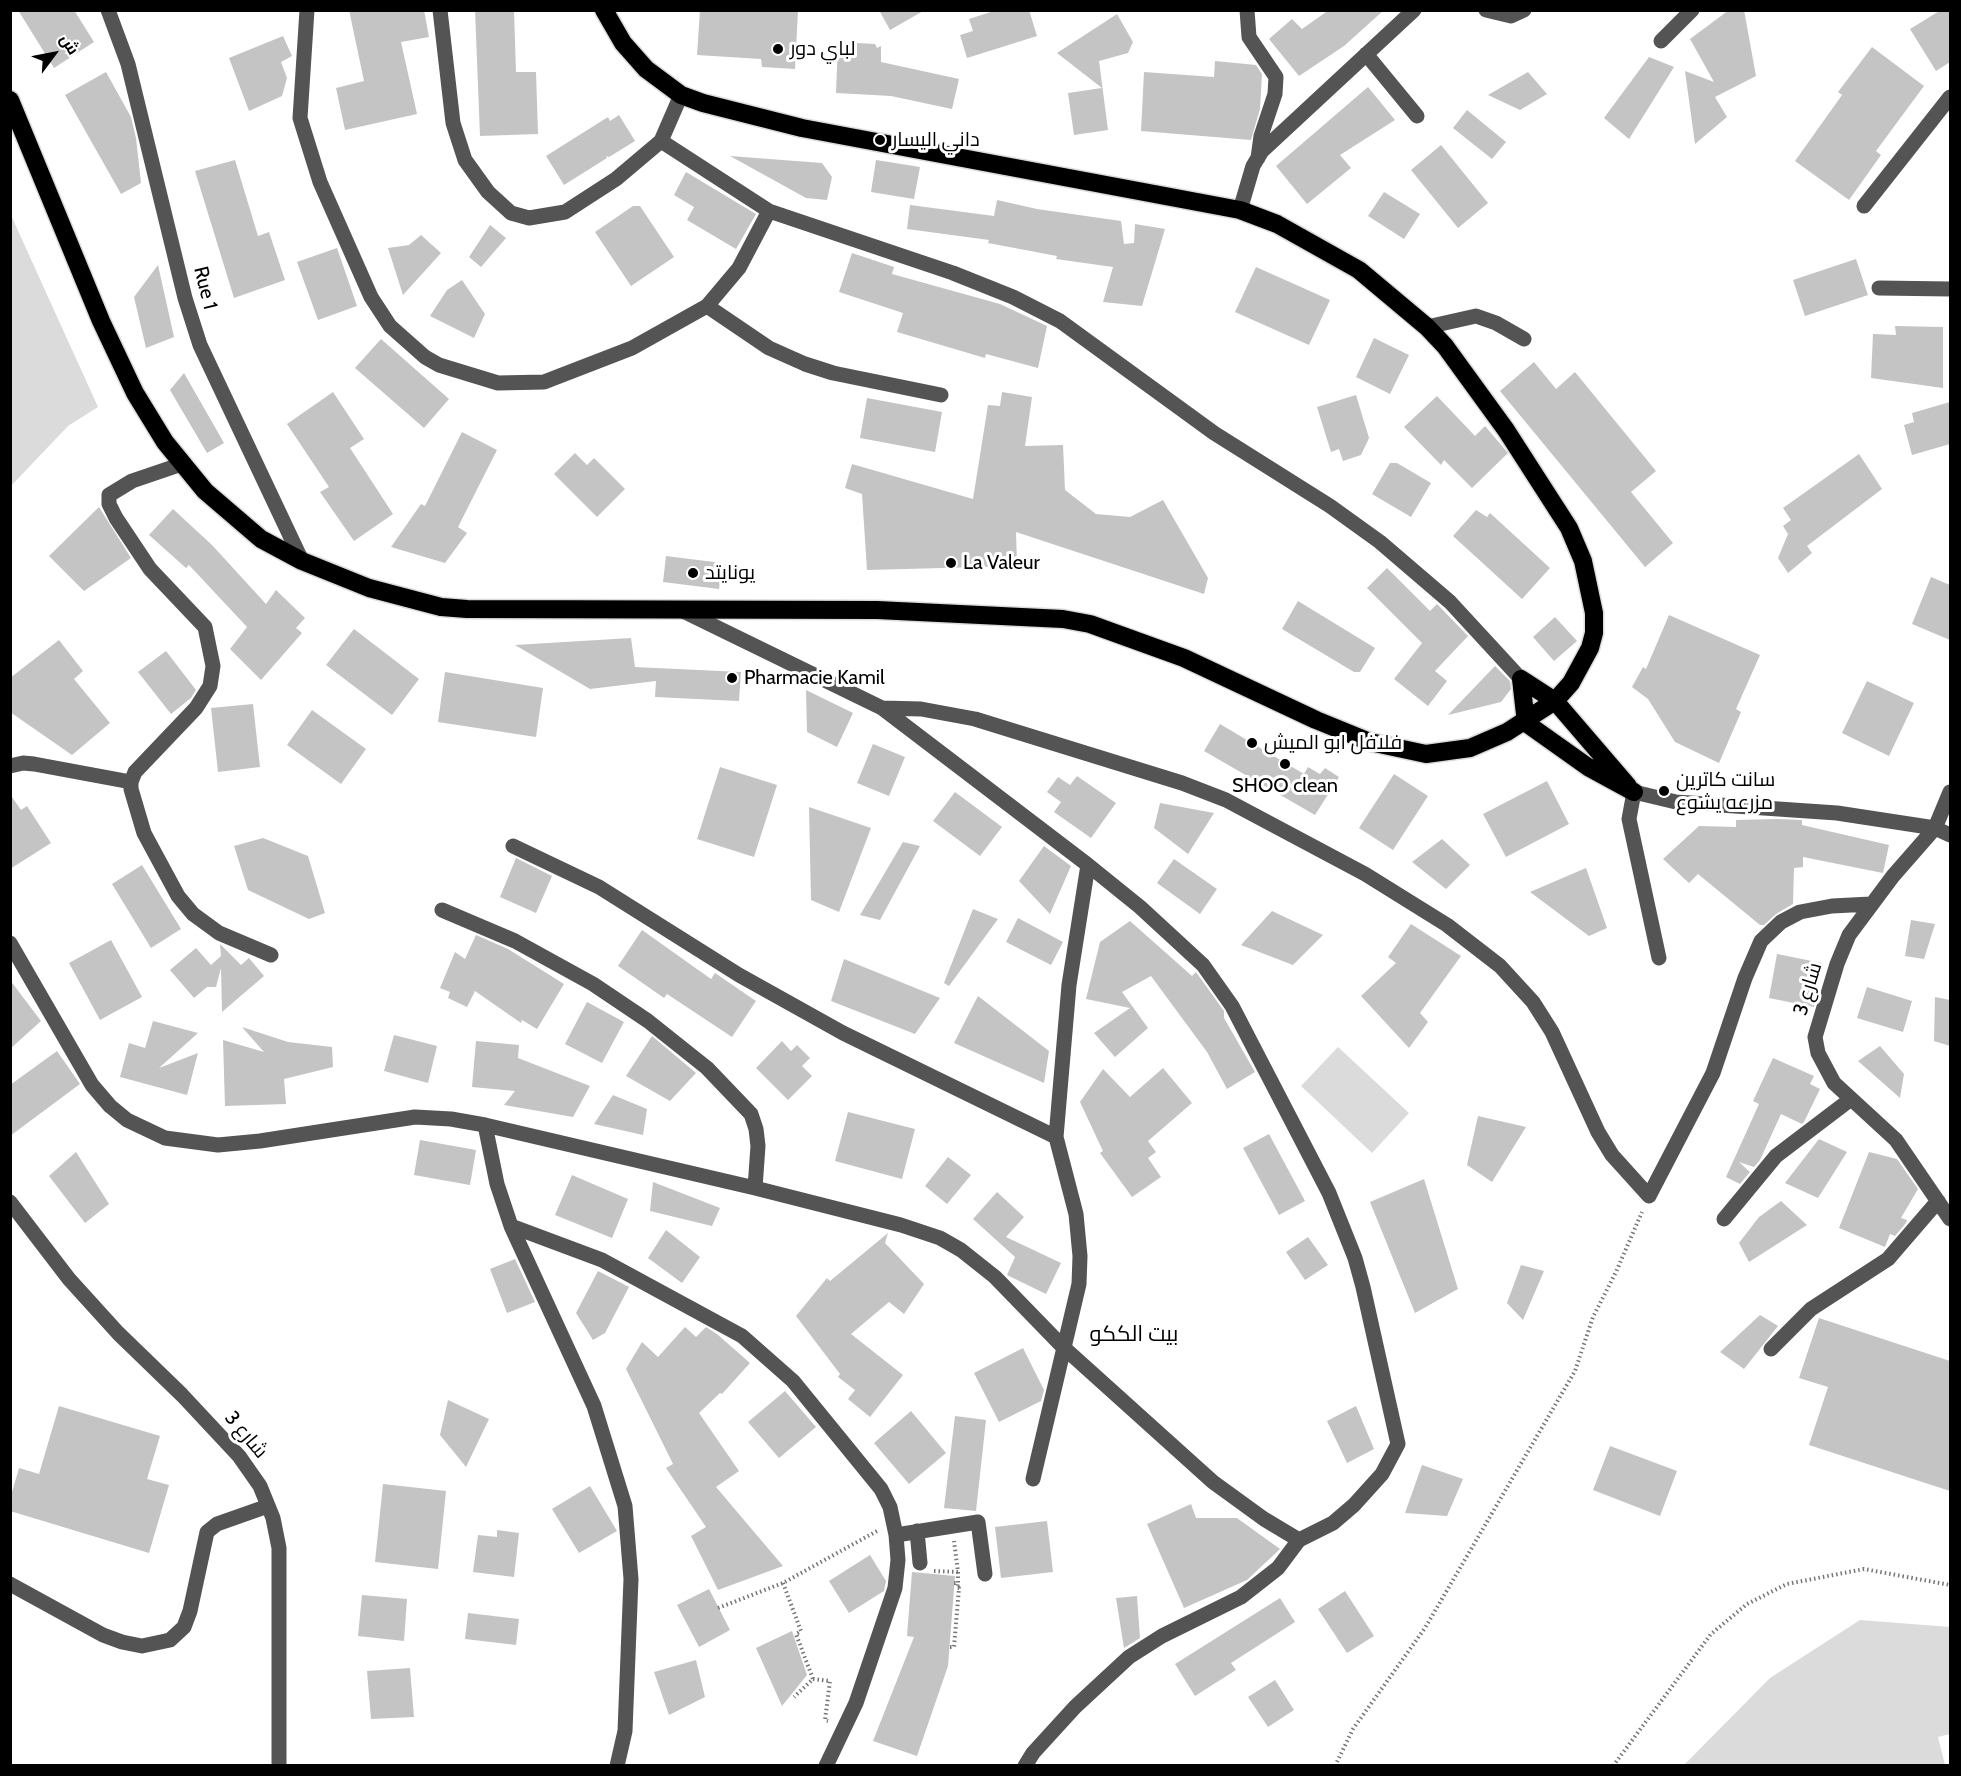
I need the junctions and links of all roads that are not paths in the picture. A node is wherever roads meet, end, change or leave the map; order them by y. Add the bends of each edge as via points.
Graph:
1 (108, 10) edge
2 (307, 10) edge
3 (440, 10) edge
4 (604, 10) edge
5 (1247, 10) edge
6 (1414, 10) edge
7 (1486, 10) edge
8 (1524, 10) edge
9 (1692, 10) edge
10 (1661, 41) dead end
11 (1366, 54) junction
12 (681, 95) junction
13 (1950, 97) edge
14 (10, 100) edge
15 (1417, 116) dead end
16 (661, 141) junction
17 (1258, 158) junction
18 (1864, 206) dead end
19 (1240, 210) junction
20 (769, 211) junction
21 (1879, 288) dead end
22 (1950, 289) edge
23 (707, 306) junction
24 (1427, 327) junction
25 (1524, 339) dead end
26 (941, 395) dead end
27 (182, 464) junction
28 (303, 561) junction
29 (680, 610) junction
30 (1521, 679) junction
31 (1555, 701) junction
32 (882, 708) junction
33 (1526, 723) junction
34 (10, 766) edge
35 (131, 782) junction
36 (1634, 792) junction
37 (1950, 792) edge
38 (1935, 828) junction
39 (1950, 835) edge
40 (513, 846) dead end
41 (1088, 865) junction
42 (1871, 904) junction
43 (442, 909) dead end
44 (10, 943) edge
45 (271, 955) dead end
46 (1659, 958) dead end
47 (1851, 1099) junction
48 (485, 1125) junction
49 (1056, 1137) junction
50 (755, 1188) junction
51 (1938, 1201) junction
52 (10, 1202) edge
53 (1724, 1219) dead end
54 (1950, 1219) edge
55 (511, 1226) junction
56 (1062, 1346) junction
57 (1771, 1349) dead end
58 (1033, 1479) dead end
59 (268, 1506) junction
60 (894, 1528) junction
61 (917, 1531) junction
62 (1299, 1540) junction
63 (922, 1567) road end
64 (986, 1574) dead end
65 (10, 1584) edge
66 (279, 1766) edge
67 (617, 1766) edge
68 (826, 1766) edge
69 (1025, 1766) edge

1 - 28 street, Rue 1 via 128,64 200,345
2 - 23 street via 299,100 304,134 340,231 371,297 390,326 424,357 498,383 544,382 632,348
3 - 16 street via 451,111 465,160 488,192 511,213 529,218 565,212 616,179
4 - 12 highway via 623,43 646,69
5 - 17 street via 1249,37 1276,77
6 - 11 street
7 - 8 street via 1510,16
9 - 10 street
11 - 15 street
11 - 17 street
12 - 16 street
12 - 19 highway via 802,128
13 - 18 street
14 - 27 highway via 101,321 144,409
16 - 20 street
17 - 19 street
19 - 24 highway via 1286,229 1359,270
20 - 23 street via 739,268
20 - 30 street via 953,273 1060,321 1214,433 1380,542 1450,602
21 - 22 street
23 - 26 street via 769,348 805,364
24 - 25 street via 1476,316
24 - 31 highway via 1463,369 1544,486 1583,561 1594,633 1582,665
27 - 28 highway via 233,517 261,539
27 - 35 street via 132,481 109,495 116,518 150,569 205,627 213,666 210,686 195,708 135,772
28 - 29 highway via 369,588 441,607
29 - 32 street
29 - 33 highway via 877,610 1036,617 1090,624 1185,658 1370,742 1426,754 1470,748
30 - 31 highway
30 - 33 highway
31 - 33 highway
31 - 36 highway
32 - 41 street
32 - 42 street via 975,719 1215,796 1365,874 1447,925 1500,966 1533,1002 1552,1032 1598,1132 1612,1155 1649,1196 1713,1073 1761,941 1781,922 1800,912
33 - 36 highway via 1588,768
34 - 35 street via 34,764
35 - 45 street via 144,833 178,896 193,914 219,933
36 - 38 street via 1676,802 1837,813
36 - 46 street via 1629,819
37 - 38 street, شارع 3
38 - 39 street
38 - 42 street, شارع 3
40 - 49 street via 599,887 739,975 843,1033
41 - 49 street via 1069,985
41 - 62 street via 1175,937 1219,986 1314,1162 1355,1258 1398,1444 1382,1474 1354,1505 1333,1523
42 - 47 street, شارع 3 via 1845,945 1815,1037 1818,1053 1834,1083
43 - 50 street via 515,941 593,984 707,1068 751,1113 758,1146
44 - 48 street via 92,1085 127,1120 165,1138 218,1145 415,1117
47 - 51 street, شارع 3 via 1896,1140
47 - 53 street via 1776,1156
48 - 50 street
48 - 55 street via 497,1184
49 - 56 street via 1076,1214 1080,1256 1076,1300
50 - 56 street via 940,1238 995,1277
51 - 54 street, شارع 3
51 - 57 street via 1888,1259 1811,1309
52 - 59 street, شارع 3 via 104,1318 239,1456 260,1486
55 - 60 street via 602,1260 742,1336 793,1381 833,1427 880,1489 890,1507
55 - 67 street via 594,1406 624,1506 631,1579 625,1731
56 - 58 street
56 - 62 street via 1213,1482
59 - 65 street via 217,1524 207,1532 190,1611 184,1627 170,1640 142,1646 122,1642
59 - 66 street, شارع 3 via 279,1548
60 - 61 street
60 - 68 street via 898,1560 895,1588 869,1670
61 - 63 street
61 - 64 street via 978,1522
62 - 69 street via 1278,1568 1241,1597 1129,1657 1075,1707

